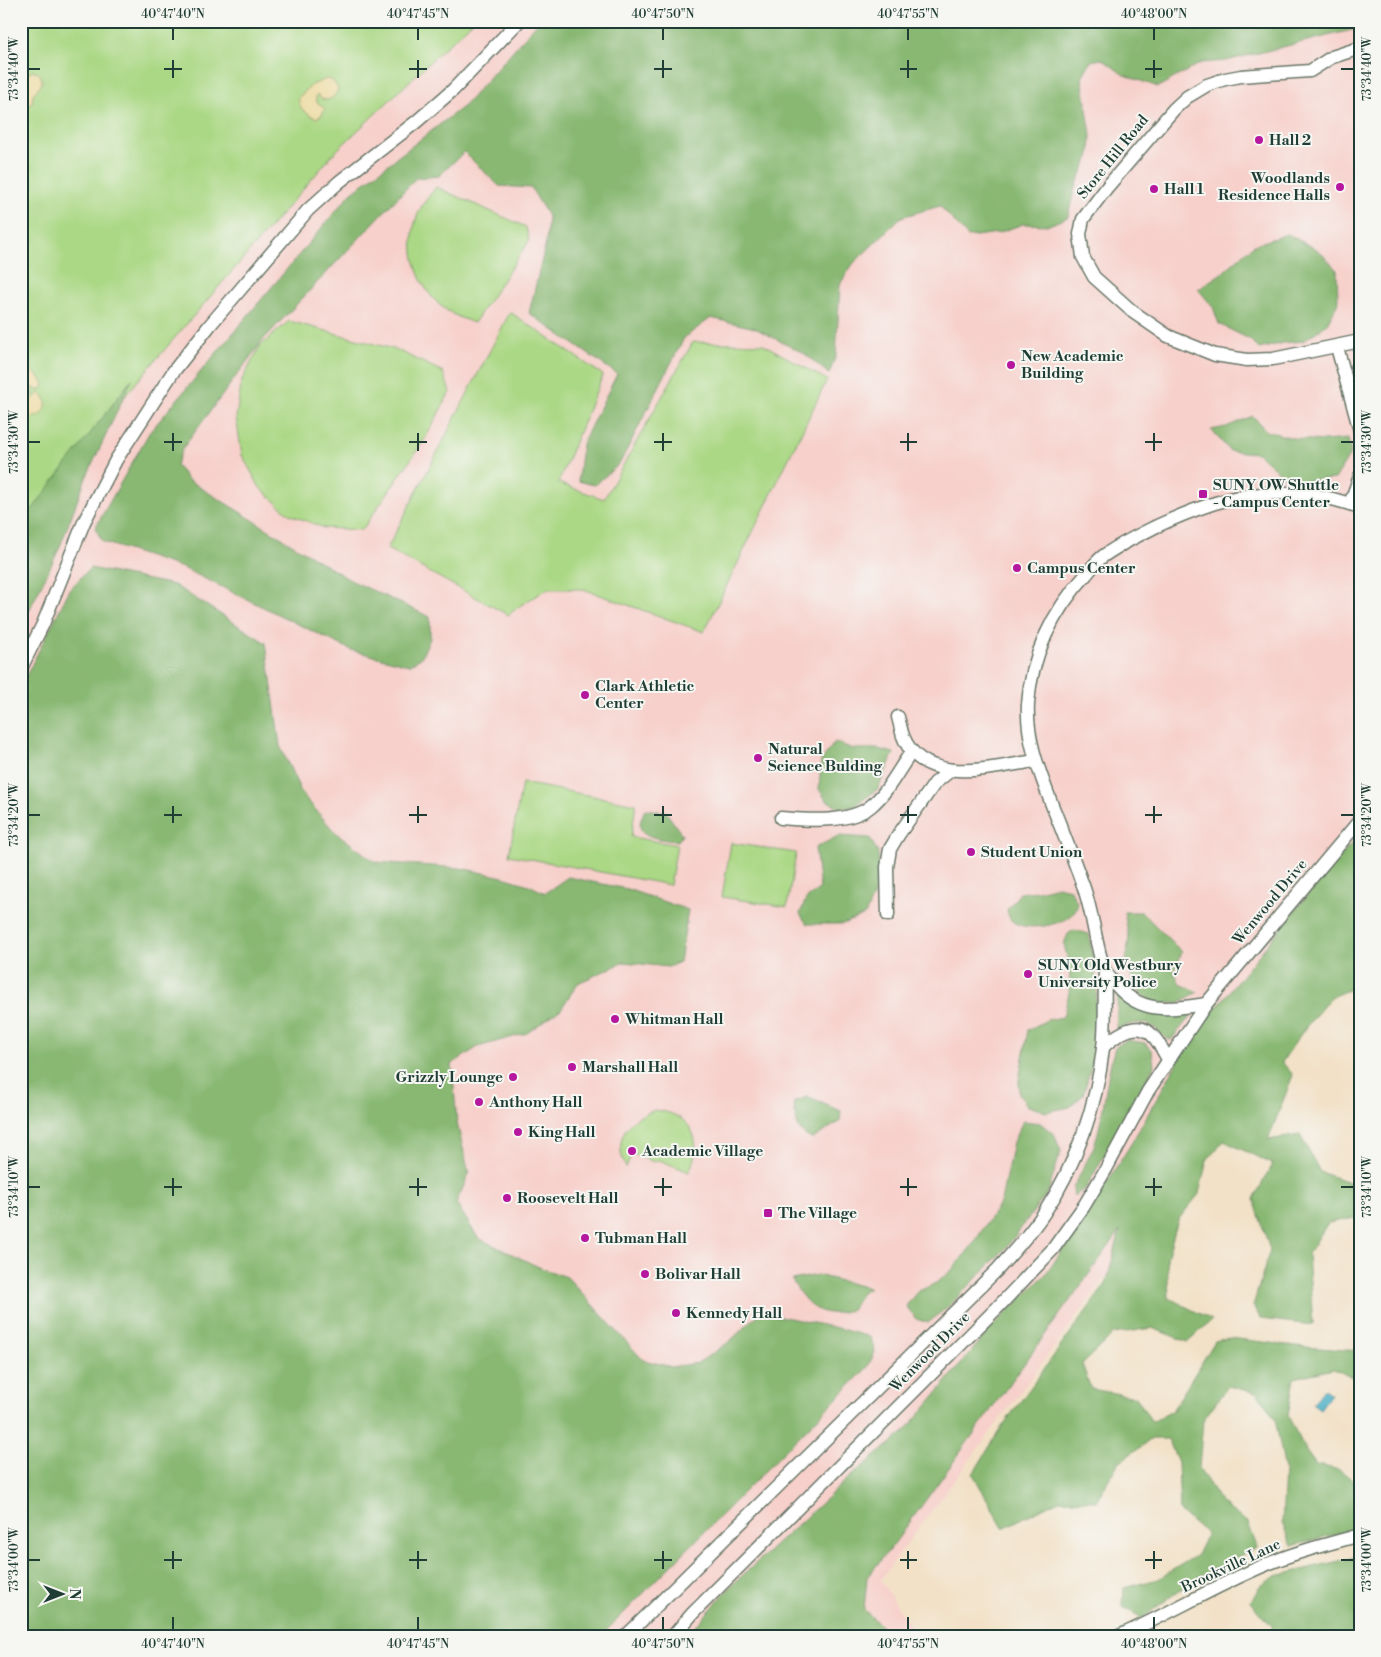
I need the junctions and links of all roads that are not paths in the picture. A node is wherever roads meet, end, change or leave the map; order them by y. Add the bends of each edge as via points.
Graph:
1 (519, 21) edge
2 (1360, 48) edge
3 (1360, 342) edge
4 (1337, 347) junction
5 (1360, 431) edge
6 (1360, 476) edge
7 (1355, 505) edge
8 (21, 668) edge
9 (898, 718) dead end
10 (912, 751) junction
11 (1035, 761) junction
12 (951, 770) junction
13 (781, 818) dead end
14 (1360, 820) edge
15 (888, 915) dead end
16 (1105, 972) junction
17 (1206, 1004) junction
18 (1103, 1048) junction
19 (1168, 1059) junction
20 (1360, 1535) edge
21 (626, 1636) edge
22 (673, 1636) edge
23 (1119, 1636) edge

1 - 8 street via 453,90 308,210 173,372 116,460 84,522 43,624
2 - 4 street, Store Hill Road via 1332,57 1310,71 1225,79 1187,97 1108,186 1083,219 1080,234 1084,257 1094,277 1133,312 1168,336 1215,355 1248,360 1273,359
3 - 4 street, Store Hill Road
4 - 5 street
6 - 7 street
7 - 11 street via 1291,493 1254,494 1222,500 1142,533 1102,558 1060,607 1038,654 1028,705
9 - 10 street via 903,737
10 - 12 street via 923,762
10 - 13 street via 883,794 869,808 847,817
11 - 12 street
11 - 16 street via 1087,895
12 - 15 street via 935,784 890,849
14 - 17 street, Wenwood Drive
16 - 17 street via 1124,993 1140,1004 1172,1009
16 - 18 street
17 - 19 street, Wenwood Drive
18 - 19 street via 1123,1032 1139,1029 1152,1034
18 - 21 street via 1097,1087 1082,1138 1057,1192 1024,1240
19 - 22 street, Wenwood Drive via 1084,1206 1053,1249
20 - 23 street, Brookville Lane via 1275,1560

